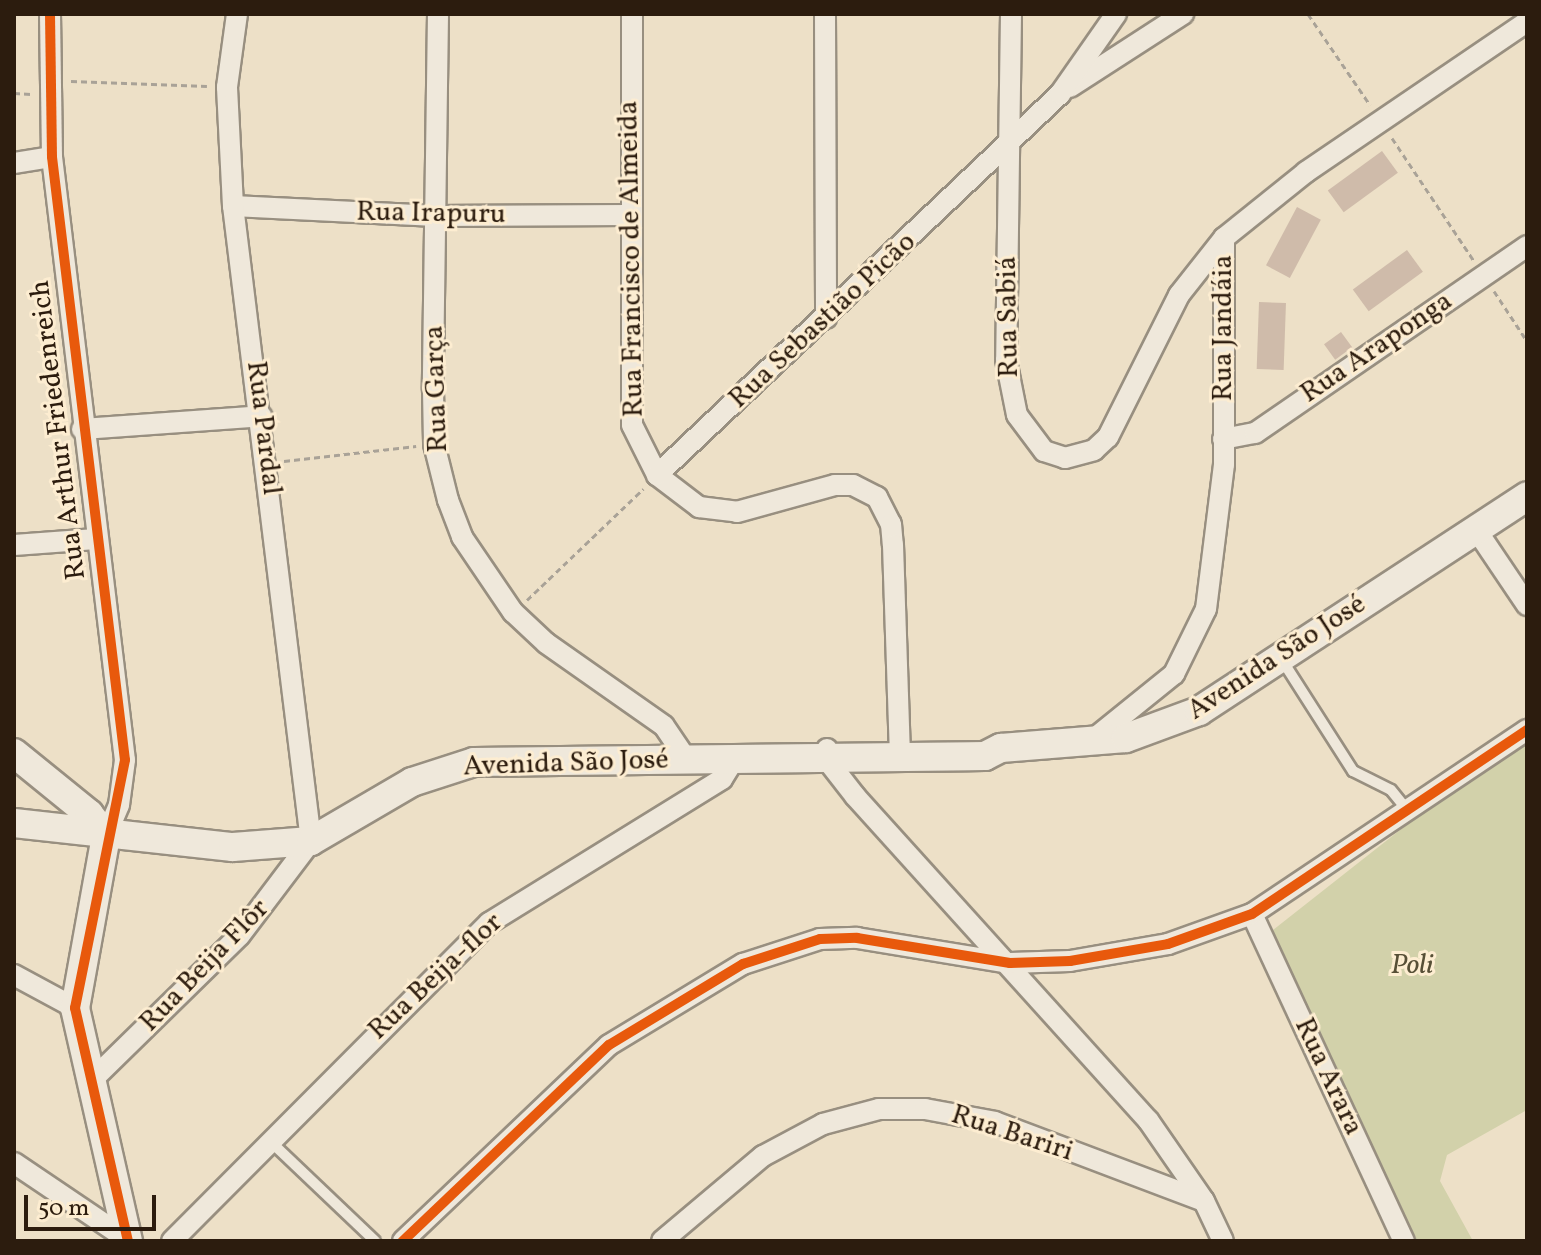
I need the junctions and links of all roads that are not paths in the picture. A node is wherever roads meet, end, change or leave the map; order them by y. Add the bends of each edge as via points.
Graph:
1 (50, 14) edge
2 (237, 14) edge
3 (438, 14) edge
4 (632, 14) edge
5 (825, 14) edge
6 (1011, 14) edge
7 (1183, 14) edge
8 (1113, 18) edge
9 (1527, 22) edge
10 (1132, 48) junction
11 (1060, 94) junction
12 (1010, 143) junction
13 (52, 157) junction
14 (14, 163) edge
15 (233, 206) junction
16 (628, 215) junction
17 (436, 216) junction
18 (1224, 238) junction
19 (1527, 246) edge
20 (826, 318) junction
21 (262, 416) junction
22 (82, 429) junction
23 (1223, 439) junction
24 (657, 475) junction
25 (1527, 496) edge
26 (1475, 528) junction
27 (96, 539) junction
28 (14, 545) edge
29 (1527, 605) edge
30 (1282, 659) junction
31 (1527, 730) edge
32 (1091, 741) junction
33 (900, 750) junction
34 (14, 753) edge
35 (833, 753) junction
36 (735, 758) junction
37 (686, 759) junction
38 (1407, 810) junction
39 (14, 823) edge
40 (106, 836) junction
41 (311, 841) junction
42 (1252, 914) junction
43 (1010, 963) junction
44 (14, 975) edge
45 (75, 1008) junction
46 (89, 1083) junction
47 (268, 1140) junction
48 (14, 1163) edge
49 (1204, 1201) junction
50 (128, 1240) edge
51 (172, 1241) edge
52 (375, 1241) edge
53 (403, 1241) edge
54 (662, 1241) edge
55 (1223, 1241) edge
56 (1404, 1241) edge

1 - 13 street, Rua Arthur Friedenreich via 46,87
2 - 15 street, Rua Pardal via 227,87
3 - 17 street, Rua Garça
4 - 16 street, Rua Francisco de Almeida
5 - 20 street
6 - 12 street, Rua Sabiá
7 - 10 street
8 - 10 street
8 - 11 street, Rua Sebastião Picão
9 - 18 street, Rua Jandáia via 1380,119
10 - 11 street
11 - 12 street, Rua Sebastião Picão
12 - 18 street, Rua Sabiá via 1006,360 1017,415 1050,454 1085,455 1108,437 1179,295
12 - 20 street, Rua Sebastião Picão
13 - 14 street
13 - 22 street, Rua Arthur Friedenreich
15 - 17 street, Rua Irapuru
15 - 21 street, Rua Pardal
16 - 17 street, Rua Irapuru
16 - 24 street, Rua Francisco de Almeida via 632,425
17 - 37 street, Rua Garça via 434,444 462,537 513,612 546,643 664,726
18 - 23 street, Rua Jandáia
19 - 23 street, Rua Araponga via 1255,433
20 - 24 street, Rua Sebastião Picão
21 - 22 street
21 - 41 street, Rua Pardal
22 - 27 street, Rua Arthur Friedenreich
23 - 32 street, Rua Jandáia via 1216,554 1196,635 1174,674
24 - 33 street, Rua Francisco de Almeida via 684,500 717,510 774,505 835,485 877,497 891,524 893,545
25 - 26 main road, Avenida São José
26 - 29 street
26 - 30 main road, Avenida São José
27 - 28 street
27 - 40 street, Rua Arthur Friedenreich via 125,760 119,805
30 - 32 main road, Avenida São José via 1168,727
30 - 38 lane via 1353,771 1391,790
31 - 38 street
32 - 33 main road, Avenida São José via 1001,748 985,739
33 - 35 main road, Avenida São José
34 - 40 main road via 89,814
35 - 36 main road, Avenida São José
35 - 43 street via 855,796
36 - 37 main road, Avenida São José
36 - 47 street, Rua Beija-flor via 722,779 489,923
37 - 41 main road, Avenida São José via 474,762 412,782
38 - 42 street
39 - 40 main road, Avenida São José
40 - 41 main road, Avenida São José via 233,847
40 - 45 main road
41 - 46 street, Rua Beija Flôr via 240,935
42 - 43 street via 1168,944 1070,961
42 - 56 street, Rua Arara
43 - 49 street via 1138,1109
43 - 53 street via 857,938 820,939 743,964 609,1045
44 - 45 street
45 - 46 main road
46 - 50 main road
47 - 51 street, Rua Beija-flor
47 - 52 lane
48 - 50 street
49 - 54 street, Rua Bariri via 995,1122 925,1109 879,1109 823,1124 763,1156
49 - 55 street

